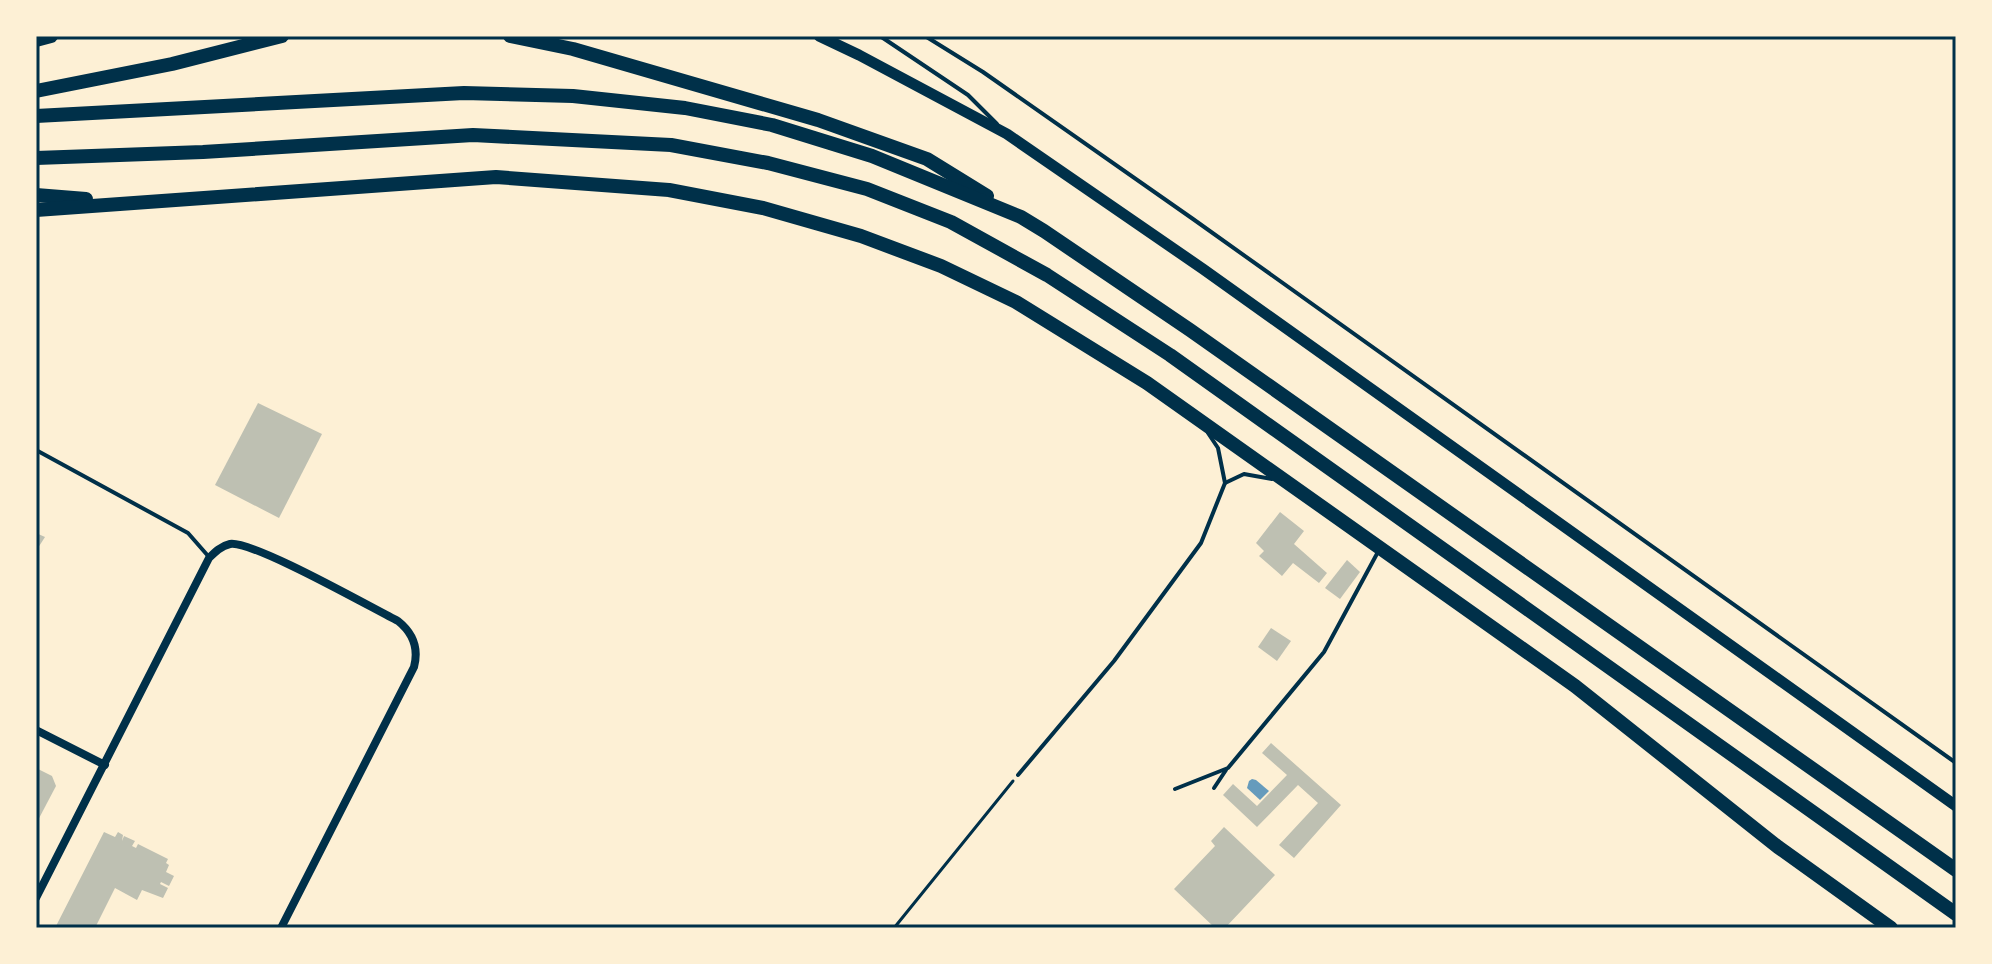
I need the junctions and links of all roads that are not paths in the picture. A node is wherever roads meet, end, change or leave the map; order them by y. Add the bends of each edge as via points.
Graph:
1 (51, 36) edge
2 (282, 36) edge
3 (510, 36) edge
4 (819, 36) edge
5 (880, 36) edge
6 (925, 36) edge
7 (36, 40) edge
8 (36, 91) edge
9 (36, 116) edge
10 (1007, 134) junction
11 (36, 158) edge
12 (36, 195) edge
13 (134, 202) junction
14 (36, 210) edge
15 (1021, 217) junction
16 (1200, 421) junction
17 (36, 450) edge
18 (1285, 481) junction
19 (1225, 483) junction
20 (1380, 548) junction
21 (209, 558) junction
22 (36, 730) edge
23 (1956, 763) edge
24 (105, 765) junction
25 (1228, 768) junction
26 (1018, 775) road end
27 (1214, 788) dead end
28 (1175, 789) dead end
29 (1956, 806) edge
30 (1956, 870) edge
31 (36, 898) edge
32 (1956, 914) edge
33 (281, 928) edge
34 (1891, 928) edge

1 - 7 highway
2 - 8 highway
3 - 15 highway via 573,49 927,159
4 - 10 main road
5 - 10 lane via 968,95
6 - 23 lane via 1181,211
9 - 15 highway via 464,93 573,96 685,108 772,125 872,156
10 - 29 main road
11 - 32 highway via 473,135 671,145 867,189 951,222 1047,275 1170,355
12 - 13 highway
13 - 14 highway
13 - 16 highway via 496,177 669,190 763,208 861,236 1016,302
15 - 30 highway via 1190,330
16 - 18 highway
16 - 19 lane via 1218,448
17 - 21 lane via 188,533
18 - 19 lane via 1244,474
18 - 20 highway
19 - 26 lane via 1201,543 1114,661
20 - 25 lane via 1324,652
20 - 34 highway via 1575,686 1778,847
21 - 24 street
21 - 33 street via 229,544 250,546 398,621 411,632 416,649 414,667
22 - 24 street
24 - 31 street
25 - 27 lane
25 - 28 lane

